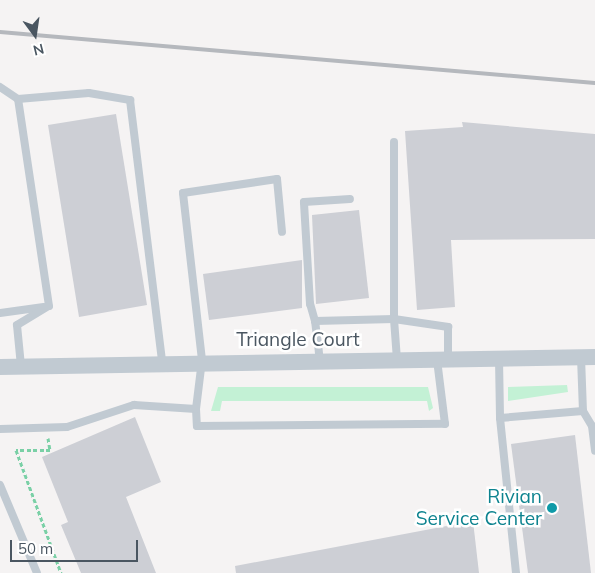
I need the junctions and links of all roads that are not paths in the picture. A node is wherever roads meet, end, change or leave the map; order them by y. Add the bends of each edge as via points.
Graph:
1 (0, 87) edge
2 (18, 99) junction
3 (394, 142) dead end
4 (350, 199) dead end
5 (282, 232) dead end
6 (49, 306) junction
7 (0, 314) edge
8 (394, 319) junction
9 (315, 321) junction
10 (588, 357) edge
11 (499, 359) junction
12 (202, 360) junction
13 (320, 360) junction
14 (397, 360) junction
15 (443, 360) junction
16 (162, 361) junction
17 (21, 366) junction
18 (0, 367) edge
19 (196, 409) junction
20 (583, 411) junction
21 (500, 418) junction
22 (594, 426) edge
23 (0, 429) edge
24 (595, 451) edge
25 (0, 485) edge
26 (37, 573) edge
27 (516, 573) edge

1 - 2 lane
2 - 6 lane
2 - 16 lane via 90,93 130,100
3 - 8 lane
4 - 9 lane via 304,202
5 - 12 lane via 277,179 183,192
6 - 7 lane
6 - 17 lane via 17,325
8 - 9 lane
8 - 14 lane
8 - 15 lane via 448,327
9 - 13 lane
10 - 11 street, Triangle Court
10 - 20 lane
11 - 15 street, Triangle Court
11 - 21 lane
12 - 13 street, Triangle Court
12 - 16 street, Triangle Court
12 - 19 lane
13 - 14 street, Triangle Court
14 - 15 street, Triangle Court
15 - 19 lane via 445,424 197,426
16 - 17 street, Triangle Court
17 - 18 street, Triangle Court
19 - 23 lane via 134,405 67,427
20 - 21 lane
20 - 22 lane
21 - 27 lane
22 - 24 lane
25 - 26 lane

